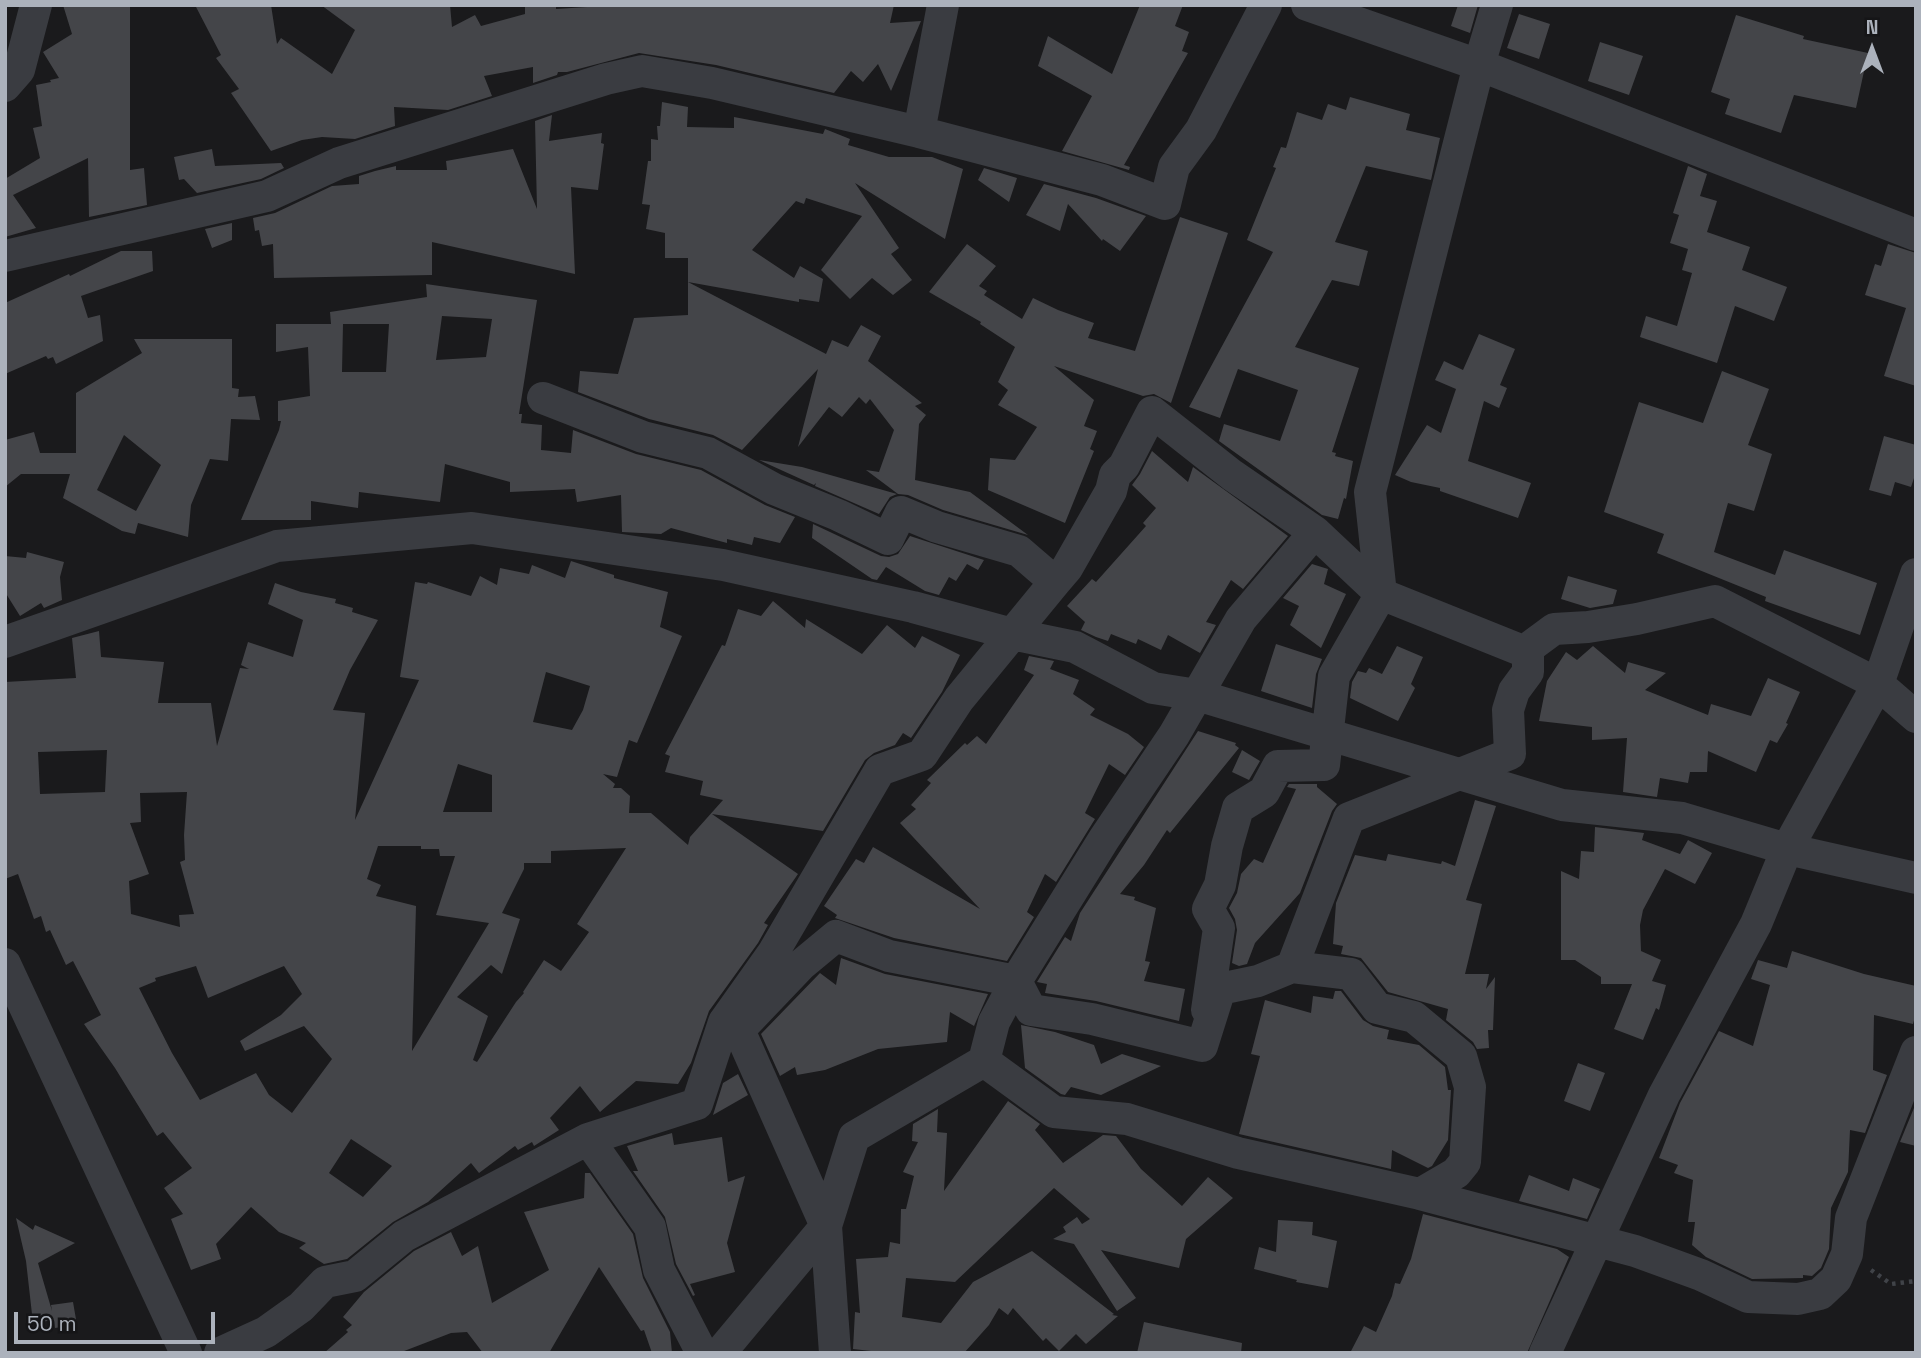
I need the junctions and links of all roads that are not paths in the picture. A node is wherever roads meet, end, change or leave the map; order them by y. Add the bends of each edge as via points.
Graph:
1 (36, 5) edge
2 (943, 5) edge
3 (1266, 5) edge
4 (1307, 5) edge
5 (1497, 5) edge
6 (1479, 65) junction
7 (5, 86) edge
8 (919, 132) junction
9 (1916, 235) edge
10 (5, 256) edge
11 (543, 398) dead end
12 (1315, 532) junction
13 (1916, 575) edge
14 (1055, 582) junction
15 (1381, 594) junction
16 (1012, 634) junction
17 (5, 642) edge
18 (1528, 653) junction
19 (1878, 684) junction
20 (1197, 695) junction
21 (1916, 717) edge
22 (1328, 733) junction
23 (1459, 775) junction
24 (1787, 849) junction
25 (1916, 878) edge
26 (5, 964) edge
27 (1292, 967) junction
28 (1016, 981) junction
29 (731, 1026) junction
30 (1202, 1046) junction
31 (1916, 1052) edge
32 (984, 1061) junction
33 (588, 1139) junction
34 (1420, 1194) junction
35 (826, 1227) junction
36 (1597, 1240) junction
37 (186, 1353) edge
38 (220, 1353) edge
39 (702, 1353) edge
40 (720, 1353) edge
41 (835, 1353) edge
42 (1545, 1353) edge

1 - 7 street via 19,70
2 - 8 street
3 - 8 street via 1201,130 1174,167 1165,204 1102,180
4 - 6 street
5 - 6 street
6 - 9 street
6 - 15 street via 1370,492
8 - 10 street via 642,71 339,163 267,196
11 - 14 street via 643,437 708,453 774,489 888,539 901,512 1019,551
12 - 14 street via 1152,412 1115,475 1111,491
12 - 15 street
12 - 20 street via 1241,619
13 - 19 street
14 - 16 street
15 - 18 street
15 - 22 street via 1334,676
16 - 17 street via 723,565 472,528 277,546
16 - 20 street via 1075,647 1153,688
16 - 29 street via 959,699 922,755 880,770
18 - 19 street via 1554,629 1637,619 1715,601
18 - 23 street via 1528,672 1514,691 1508,710 1510,754
19 - 21 street
19 - 24 street
20 - 22 street
20 - 28 street
22 - 23 street
22 - 30 street via 1324,765 1278,766 1264,792 1238,808 1220,885 1208,909 1219,928
23 - 24 street via 1562,805 1682,818
23 - 27 street via 1349,818
24 - 25 street
24 - 36 street via 1756,924 1664,1095
26 - 37 street
27 - 30 street via 1220,989
27 - 34 street via 1351,974 1377,1008 1414,1017 1461,1056 1471,1087 1465,1162 1456,1173
28 - 29 street via 889,956 836,936
28 - 30 street via 1031,1010 1092,1019
28 - 32 street via 994,1022
29 - 33 street via 697,1104
29 - 35 street
31 - 36 street via 1851,1218 1847,1254 1836,1279 1820,1294 1798,1299 1748,1297 1701,1275
32 - 34 street via 1054,1112 1127,1119 1238,1153
32 - 35 street via 854,1137
33 - 38 street via 404,1236 355,1276 325,1282 302,1307 266,1332
33 - 39 street via 650,1227 659,1270
34 - 36 street
35 - 40 street
35 - 41 street
36 - 42 street

